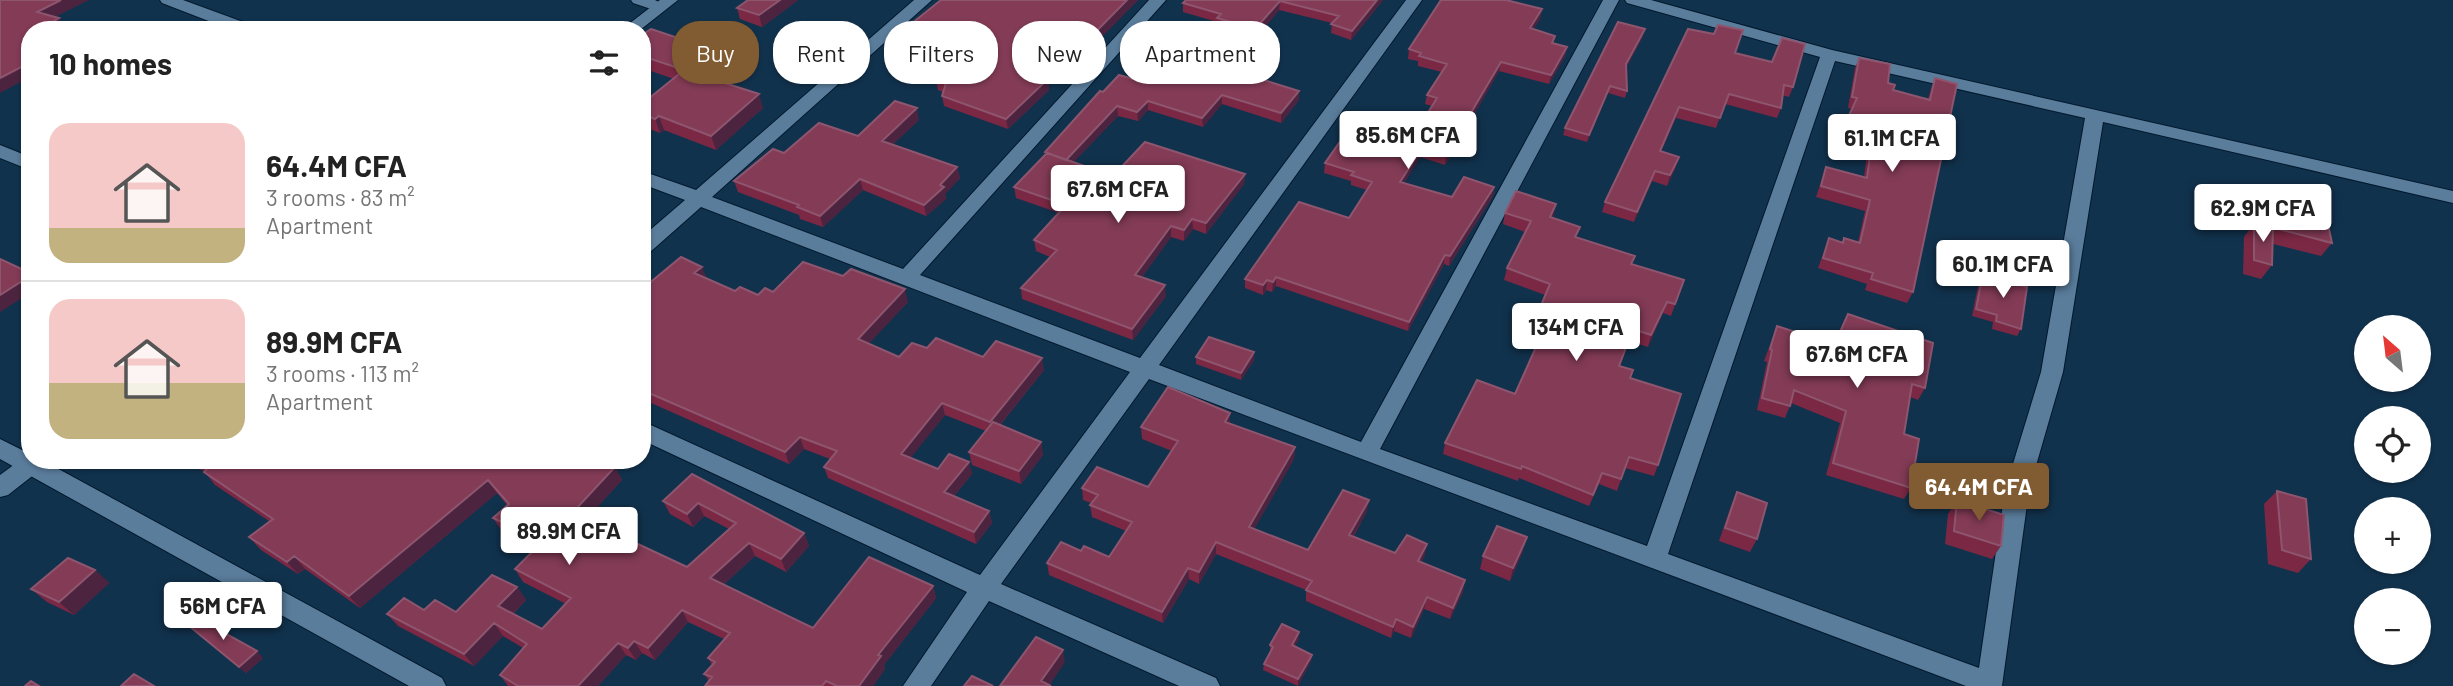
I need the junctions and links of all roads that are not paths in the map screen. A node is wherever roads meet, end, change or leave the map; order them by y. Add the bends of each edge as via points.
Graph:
1 (168, 0) edge
2 (639, 0) edge
3 (924, 0) edge
4 (1158, 0) edge
5 (1414, 0) edge
6 (1611, 0) edge
7 (1633, 0) edge
8 (665, 3) edge
9 (224, 21) edge
10 (641, 21) edge
11 (1829, 54) junction
12 (2095, 114) junction
13 (0, 150) edge
14 (21, 160) edge
15 (651, 180) edge
16 (2453, 197) edge
17 (698, 198) junction
18 (651, 240) edge
19 (907, 277) junction
20 (1145, 366) junction
21 (651, 434) edge
22 (0, 448) edge
23 (1366, 453) junction
24 (21, 457) edge
25 (26, 469) edge
26 (45, 469) edge
27 (0, 488) edge
28 (1655, 558) junction
29 (984, 588) junction
30 (1989, 685) edge
31 (433, 686) edge
32 (916, 686) edge
33 (1207, 686) edge

1 - 9 street
2 - 8 street
3 - 17 street
4 - 19 street
5 - 20 street
6 - 23 street
7 - 11 street
8 - 10 street
11 - 12 street
11 - 28 street
12 - 16 street
12 - 30 street via 2052,372 2017,490
13 - 14 street
15 - 17 street
17 - 18 street
17 - 19 street
19 - 20 street
20 - 23 street
20 - 29 street
21 - 29 street
22 - 24 street
23 - 28 street
25 - 27 street
26 - 31 street
28 - 30 street
29 - 32 street
29 - 33 street

